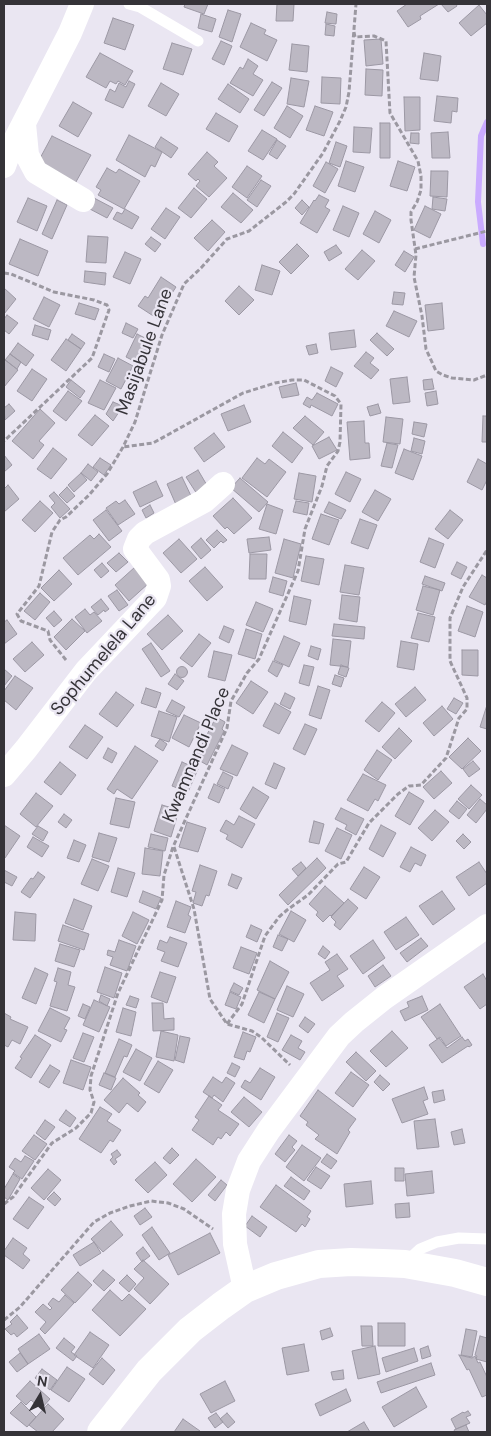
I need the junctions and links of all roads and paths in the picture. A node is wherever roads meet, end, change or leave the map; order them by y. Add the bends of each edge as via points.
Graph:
1 (82, 4) edge
2 (128, 4) edge
3 (356, 4) edge
4 (353, 29) junction
5 (198, 41) dead end
6 (24, 124) junction
7 (4, 166) edge
8 (83, 200) dead end
9 (487, 231) edge
10 (416, 249) junction
11 (4, 273) edge
12 (487, 375) edge
13 (4, 441) edge
14 (123, 447) junction
15 (224, 484) dead end
16 (487, 550) edge
17 (81, 678) junction
18 (4, 775) edge
19 (173, 847) junction
20 (487, 926) edge
21 (227, 1024) junction
22 (304, 1084) junction
23 (4, 1204) edge
24 (487, 1239) edge
25 (235, 1244) junction
26 (404, 1264) junction
27 (487, 1282) edge
28 (245, 1289) junction
29 (4, 1320) edge
30 (101, 1432) edge

1 - 6 street
2 - 5 lane via 140,7
3 - 4 path, Masijabule Lane
4 - 10 path via 355,37 374,36 386,40 390,113 418,161 421,176 421,190 411,212
4 - 14 path, Masijabule Lane via 347,100 323,153 286,202 249,230 227,239 184,284 162,335 135,422
6 - 7 street
6 - 8 street via 27,155 36,172
9 - 10 path
10 - 12 path via 414,276 426,349 436,371 465,380
11 - 13 path via 54,292 94,300 107,305 109,310 92,358
14 - 17 path, Masijabule Lane via 107,474 52,532 39,586 17,614 21,621 48,631 50,640
14 - 19 path, Kwamnandi Place via 153,443 243,393 275,383 304,380 342,404 338,451 327,466 305,529 298,571 259,659 231,702 227,728
15 - 17 street, Sophumelela Lane via 204,501 138,539 135,549 158,580 159,592
16 - 21 path via 463,587 450,618 450,661 467,698 467,709 459,718 446,758 421,785 409,786 398,794 369,824 346,862 338,864 308,895 279,917 265,936 242,1004
17 - 18 street, Sophumelela Lane
19 - 21 path via 194,909 210,999
19 - 23 path, Kwamnandi Place via 164,875 162,900 118,993 91,1076 90,1090 94,1102 91,1113 76,1128 52,1143 13,1197
20 - 22 street via 354,1022 339,1036
21 - 22 path via 261,1037 288,1062
22 - 25 street via 268,1130 249,1161 238,1190 234,1214
24 - 26 lane via 460,1238 437,1242 420,1249
25 - 28 street
25 - 29 path via 184,1208 151,1201 130,1206 94,1222 20,1307
26 - 27 street
26 - 28 street via 318,1264
28 - 30 street via 190,1330 156,1365

